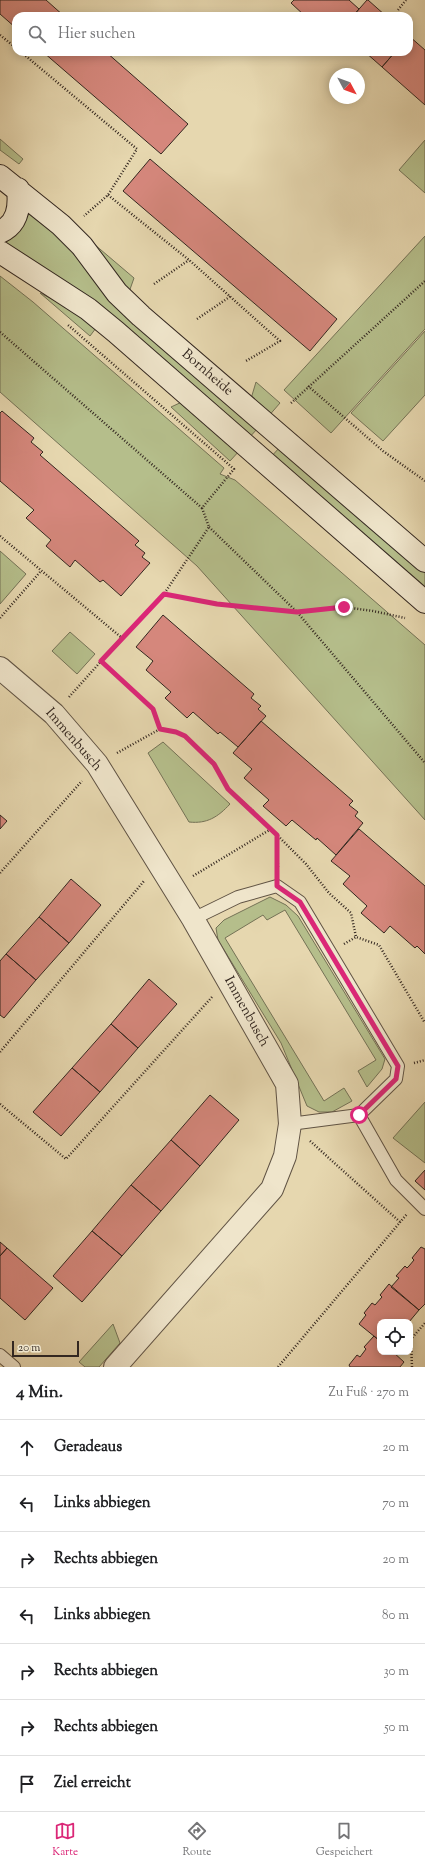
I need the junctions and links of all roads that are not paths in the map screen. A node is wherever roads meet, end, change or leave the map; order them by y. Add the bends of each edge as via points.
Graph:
1 (0, 176) edge
2 (18, 189) junction
3 (0, 232) edge
4 (0, 252) edge
5 (425, 561) edge
6 (425, 602) edge
7 (0, 668) edge
8 (193, 919) junction
9 (359, 1115) junction
10 (290, 1124) junction
11 (421, 1206) edge
12 (0, 1355) edge
13 (14, 1367) edge
14 (115, 1367) edge

1 - 2 street, Bornheide
2 - 3 street via 18,210 14,221
2 - 5 street, Bornheide via 82,246 117,293 142,316
4 - 6 street, Bornheide via 88,309 116,332
7 - 8 street, Immenbusch via 54,714 97,764
8 - 9 lane via 238,898 277,886 300,902 398,1066 396,1079
8 - 10 street, Immenbusch via 287,1084
9 - 10 lane
9 - 11 lane via 396,1180
10 - 14 street, Immenbusch via 285,1156 272,1189
12 - 13 lane

